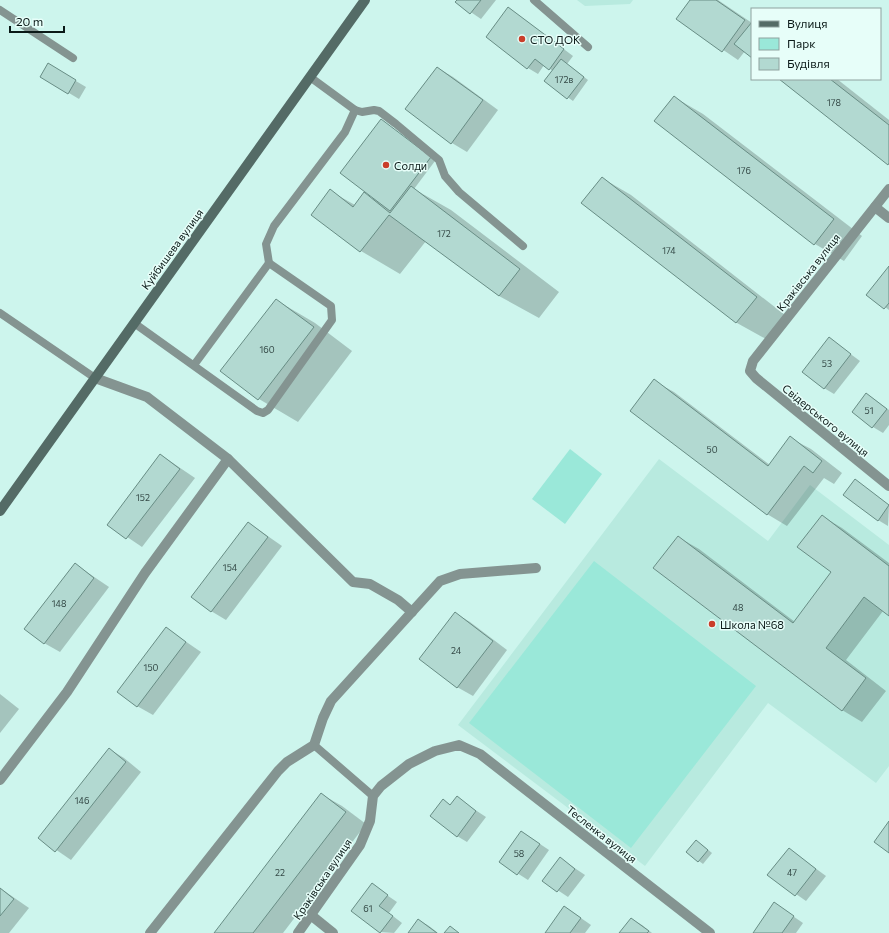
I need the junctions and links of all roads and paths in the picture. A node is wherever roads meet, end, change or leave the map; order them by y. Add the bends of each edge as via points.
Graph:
1 (365, 0) edge
2 (534, 0) edge
3 (0, 10) edge
4 (588, 47) dead end
5 (73, 58) dead end
6 (310, 77) junction
7 (355, 110) junction
8 (889, 189) edge
9 (875, 207) junction
10 (889, 218) edge
11 (523, 246) dead end
12 (269, 263) junction
13 (0, 313) edge
14 (134, 324) junction
15 (194, 365) junction
16 (750, 370) joint
17 (95, 378) junction
18 (228, 459) junction
19 (889, 486) edge
20 (0, 511) edge
21 (536, 568) dead end
22 (412, 612) junction
23 (314, 745) junction
24 (0, 780) edge
25 (373, 796) junction
26 (312, 916) junction
27 (150, 933) edge
28 (298, 933) edge
29 (333, 933) edge
30 (710, 933) edge

1 - 6 main road, Куйбишева вулиця
2 - 4 lane
3 - 5 lane
6 - 7 lane
6 - 14 main road, Куйбишева вулиця
7 - 11 lane via 379,111 396,124 439,160 446,176 459,192
7 - 12 lane via 345,132 274,226 266,244
8 - 9 street, Краківська вулиця
9 - 10 street
9 - 16 street, Краківська вулиця via 753,361
12 - 15 lane
12 - 15 lane via 330,306 333,313 332,320 268,410 262,413 257,411
13 - 17 lane
14 - 15 lane
14 - 17 main road, Куйбишева вулиця
16 - 19 street, Свідерського вулиця via 756,378
17 - 18 street via 147,397
17 - 20 main road, Куйбишева вулиця
18 - 22 street via 353,582 370,584 398,600
18 - 24 street via 145,573 67,692
21 - 22 street via 460,574 440,581
22 - 23 street via 332,701
23 - 25 lane
23 - 27 street via 287,762 278,771
25 - 26 street, Краківська вулиця via 370,821 360,845
25 - 30 street, Тесленка вулиця via 381,786 409,764 435,751 459,745 480,754
26 - 28 street, Краківська вулиця
26 - 29 street

